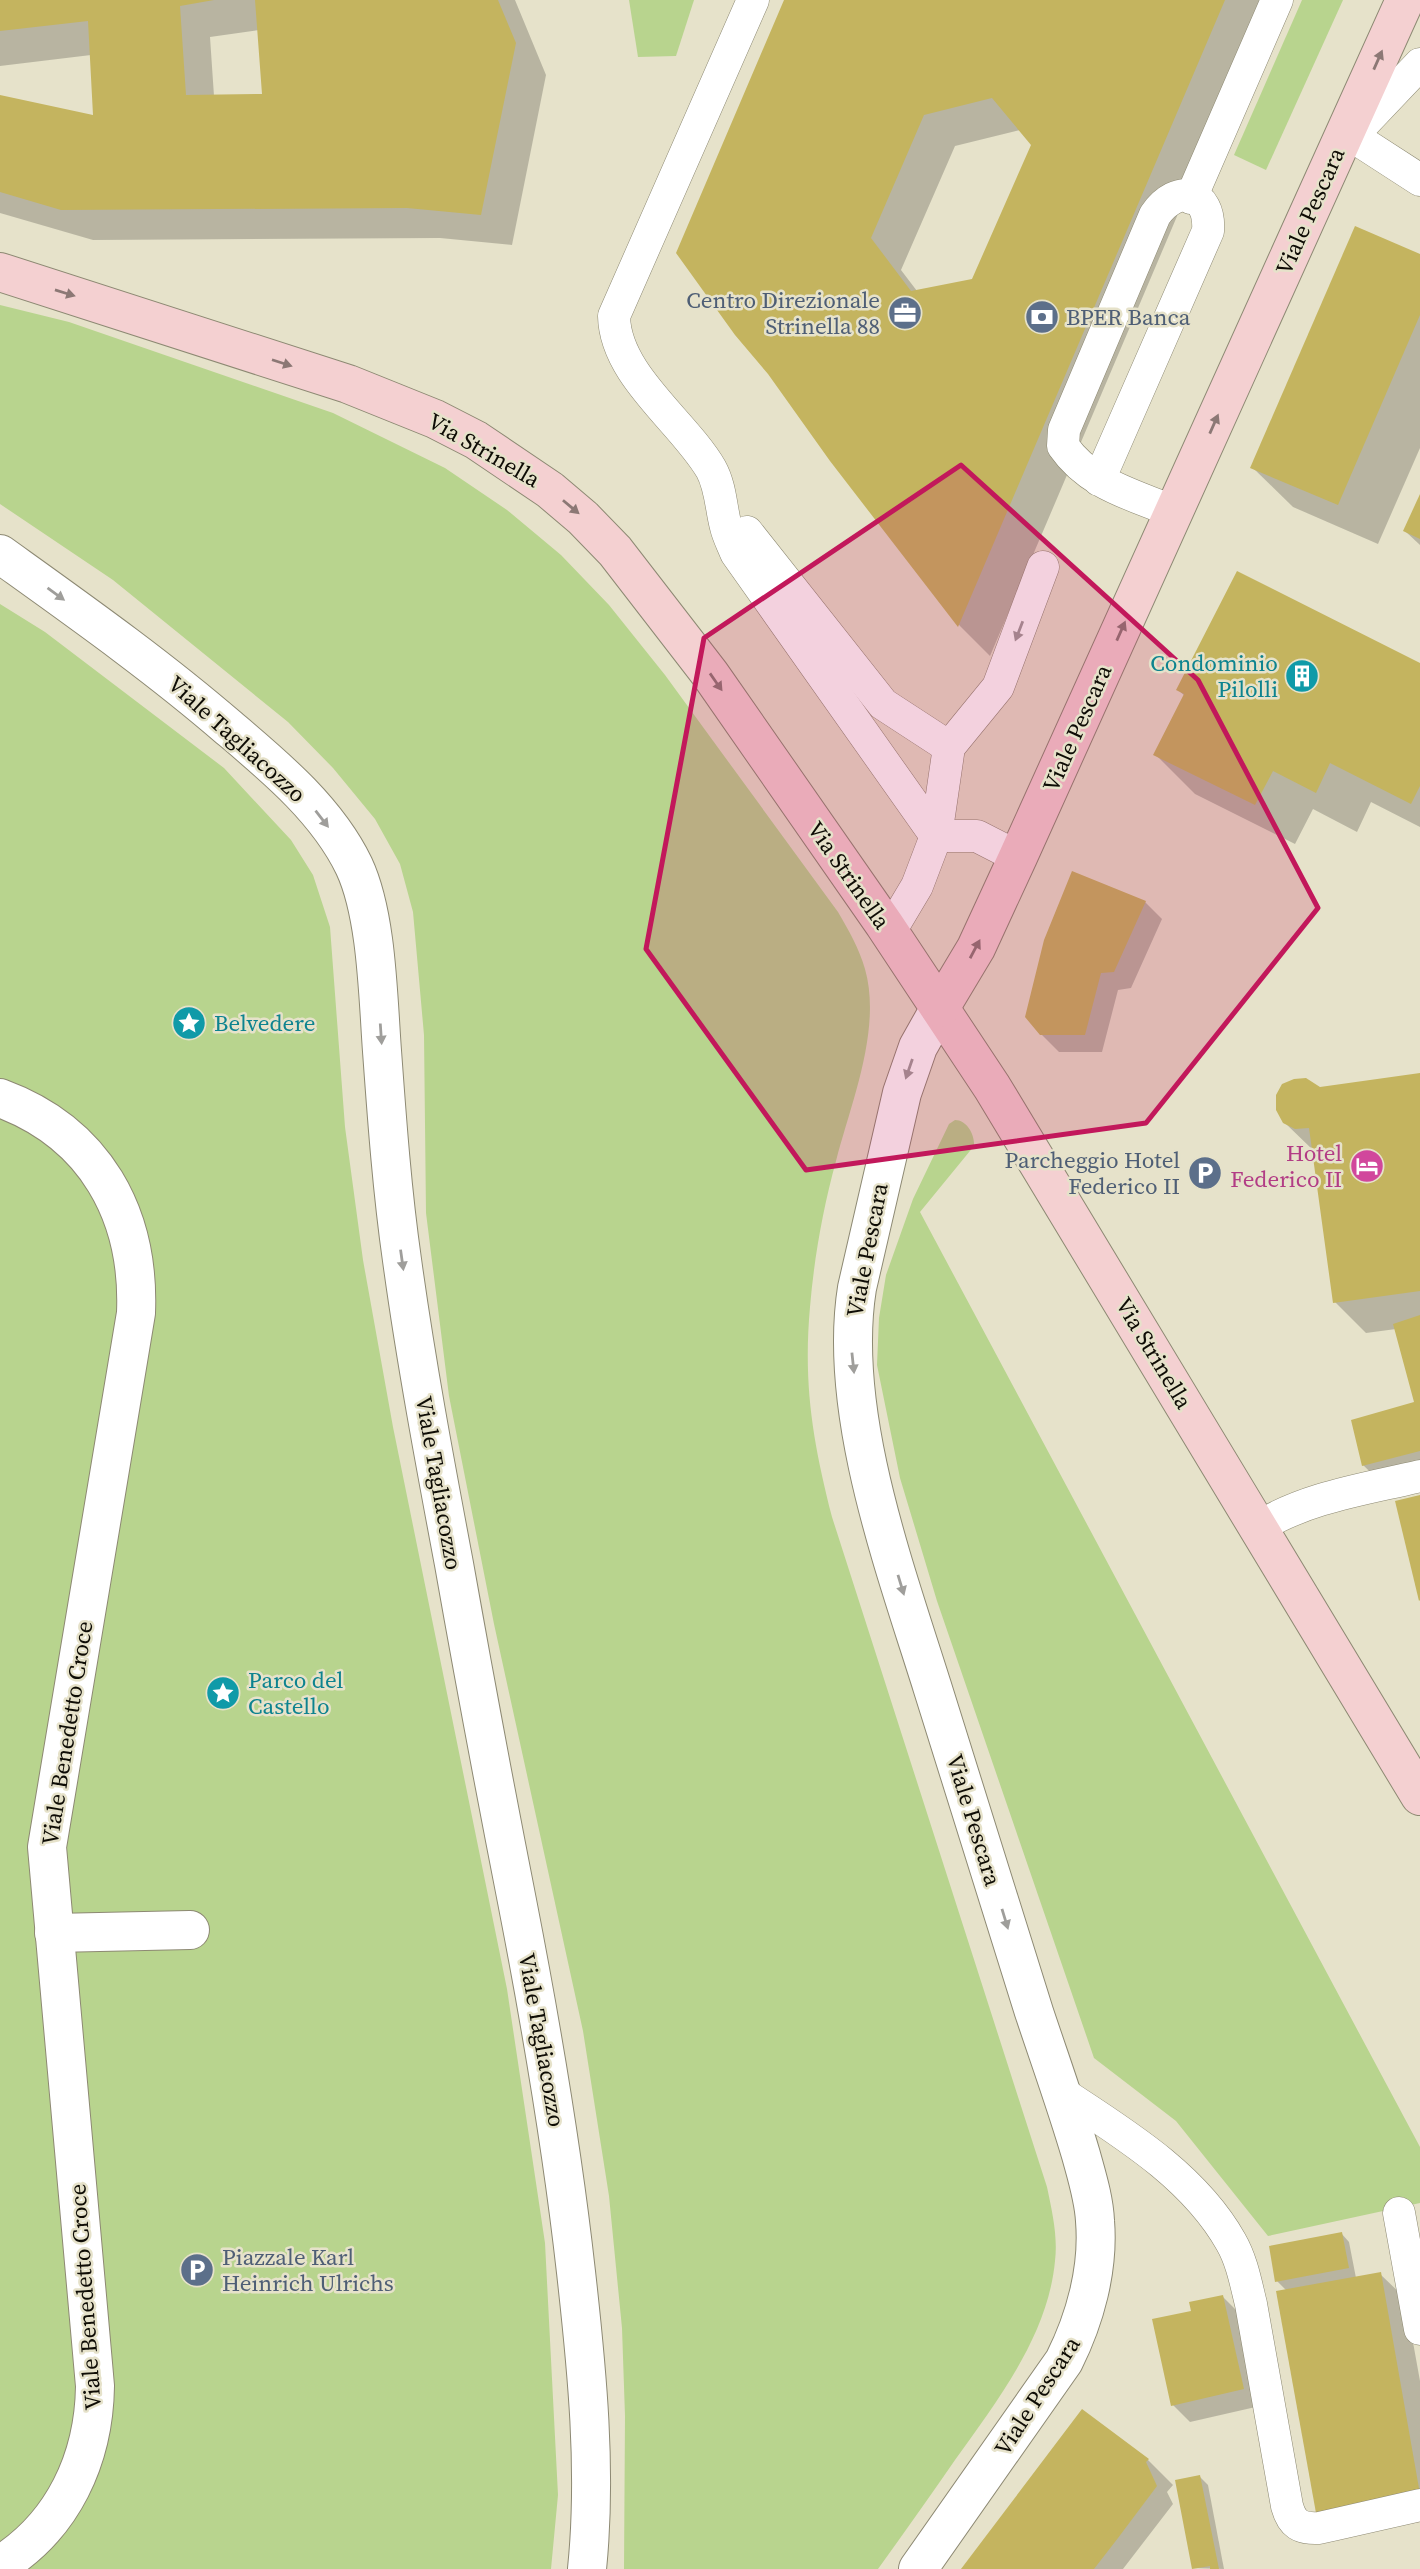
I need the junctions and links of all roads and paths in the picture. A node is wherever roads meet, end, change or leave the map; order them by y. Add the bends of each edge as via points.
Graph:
1 (753, 0) edge
2 (1276, 0) edge
3 (1405, 0) edge
4 (1420, 64) edge
5 (1344, 145) junction
6 (1420, 180) edge
7 (1191, 198) junction
8 (0, 272) edge
9 (1099, 480) junction
10 (1174, 512) junction
11 (747, 532) dead end
12 (0, 554) edge
13 (1043, 567) dead end
14 (949, 747) junction
15 (936, 836) junction
16 (1018, 857) junction
17 (889, 933) junction
18 (940, 1008) junction
19 (0, 1098) edge
20 (1420, 1476) edge
21 (1259, 1527) junction
22 (1420, 1796) edge
23 (190, 1930) dead end
24 (54, 1933) junction
25 (1062, 2093) junction
26 (1399, 2213) dead end
27 (1420, 2329) edge
28 (1420, 2505) edge
29 (0, 2565) edge
30 (587, 2569) edge
31 (918, 2569) edge

1 - 15 lane via 614,316 615,335 634,370 712,470 736,553
2 - 7 lane
5 -> 3 main road, Viale Pescara
4 - 5 lane
5 - 6 lane
10 -> 5 main road, Viale Pescara
7 - 9 lane via 1205,208 1208,231
7 - 9 lane via 1175,195 1155,215 1064,430 1063,446 1074,463
8 -> 17 main road, Via Strinella via 394,402 476,440 550,490 607,543 658,605
9 - 10 lane
16 -> 10 main road, Viale Pescara
11 - 14 lane via 883,704
12 -> 30 street, Viale Tagliacozzo via 124,643 275,768 342,845 364,895 377,973 401,1257 563,2170 587,2397
13 -> 14 lane via 998,687
14 - 15 lane
15 - 16 lane via 977,836
15 - 17 lane via 917,886
18 -> 16 main road, Viale Pescara via 976,948
17 - 18 main road, Via Strinella
18 - 21 main road, Via Strinella via 1024,1137
18 -> 25 street, Viale Pescara via 918,1047 901,1093 857,1288 853,1366 886,1539
19 - 24 street, Viale Benedetto Croce via 54,1126 89,1158 124,1220 135,1265 136,1313 47,1847
20 - 21 lane via 1316,1501
21 - 22 main road, Via Strinella
23 - 24 street
24 - 29 street, Viale Benedetto Croce via 95,2408 86,2452 69,2494 43,2530
25 - 28 lane via 1168,2169 1216,2219 1232,2244 1251,2304 1287,2506 1296,2525 1319,2528
25 - 31 street, Viale Pescara via 1095,2219 1094,2260 1079,2330 1057,2372
26 - 27 lane

